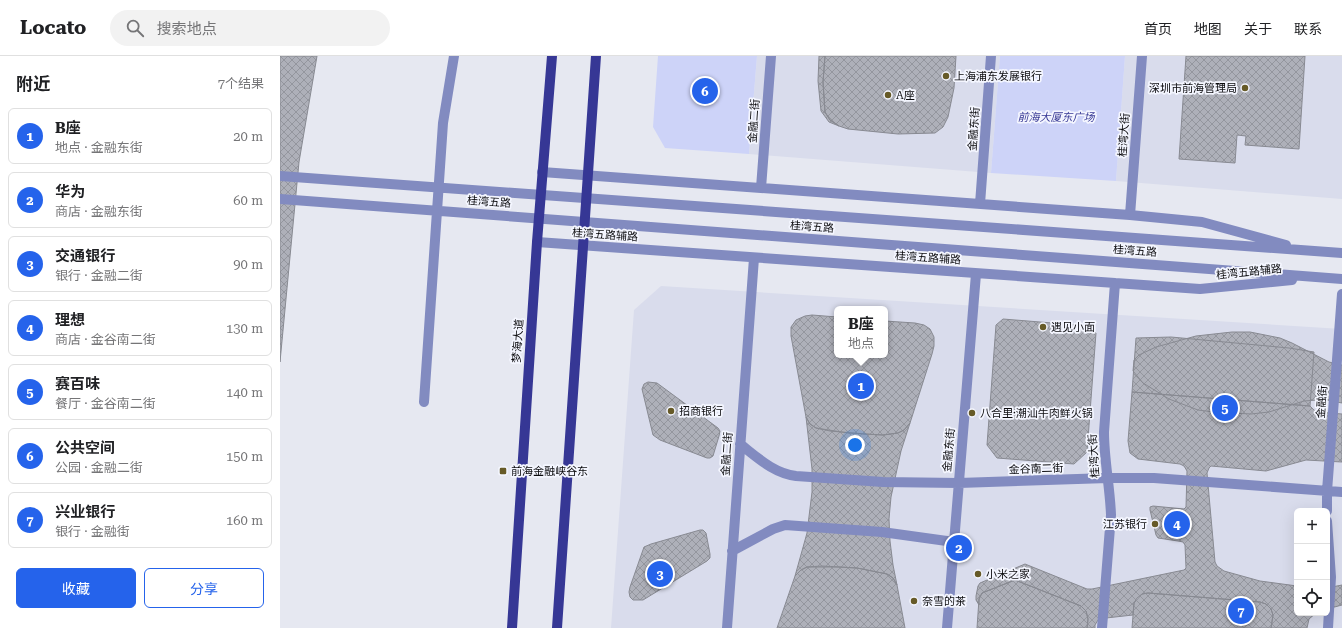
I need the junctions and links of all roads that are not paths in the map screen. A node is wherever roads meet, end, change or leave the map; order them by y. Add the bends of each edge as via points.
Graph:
1 (454, 56) edge
2 (552, 56) edge
3 (596, 56) edge
4 (771, 56) edge
5 (991, 56) edge
6 (1142, 56) edge
7 (542, 172) junction
8 (280, 176) edge
9 (587, 176) junction
10 (761, 188) junction
11 (280, 199) edge
12 (980, 204) junction
13 (1130, 215) junction
14 (537, 242) junction
15 (582, 245) junction
16 (1310, 251) junction
17 (1342, 253) edge
18 (754, 258) junction
19 (976, 274) junction
20 (1318, 278) junction
21 (1342, 279) edge
22 (1114, 283) junction
23 (1342, 294) edge
24 (424, 402) dead end
25 (740, 444) junction
26 (1108, 478) junction
27 (959, 483) junction
28 (1327, 491) junction
29 (1342, 492) edge
30 (1327, 508) edge
31 (954, 542) junction
32 (1329, 544) edge
33 (732, 551) junction
34 (512, 628) edge
35 (557, 628) edge
36 (727, 628) edge
37 (947, 628) edge
38 (1102, 628) edge
39 (1328, 628) edge

1 - 24 street via 443,123
2 - 7 main road, 梦海大道
3 - 9 main road
4 - 10 street, 金融二街
5 - 12 street, 金融东街
6 - 13 street, 桂湾大街
7 - 9 street
7 - 14 main road, 梦海大道
8 - 16 street, 桂湾五路
9 - 10 street
9 - 15 main road
10 - 12 street
11 - 20 street, 桂湾五路
12 - 13 street
13 - 16 street via 1202,222
14 - 15 street, 桂湾五路辅路
14 - 34 main road, 梦海大道
15 - 18 street, 桂湾五路辅路
15 - 35 main road
16 - 17 street, 桂湾五路
18 - 19 street, 桂湾五路辅路
18 - 25 street, 金融二街
19 - 22 street, 桂湾五路辅路
19 - 27 street, 金融东街
20 - 21 street, 桂湾五路
20 - 22 street, 桂湾五路辅路 via 1200,289
22 - 26 street, 桂湾大街 via 1104,432
23 - 28 street, 金融街
25 - 27 street, 金谷南二街 via 774,470 788,475 883,482
25 - 33 street, 金融二街
26 - 27 street, 金谷南二街
26 - 28 street, 金谷南二街 via 1154,478
26 - 38 street, 桂湾大街 via 1110,515
27 - 31 street, 金融东街
28 - 29 street, 金谷南二街
28 - 30 street, 金融街
31 - 33 street via 882,532 785,525
31 - 37 street, 金融东街
32 - 39 street via 1331,577
33 - 36 street, 金融二街

